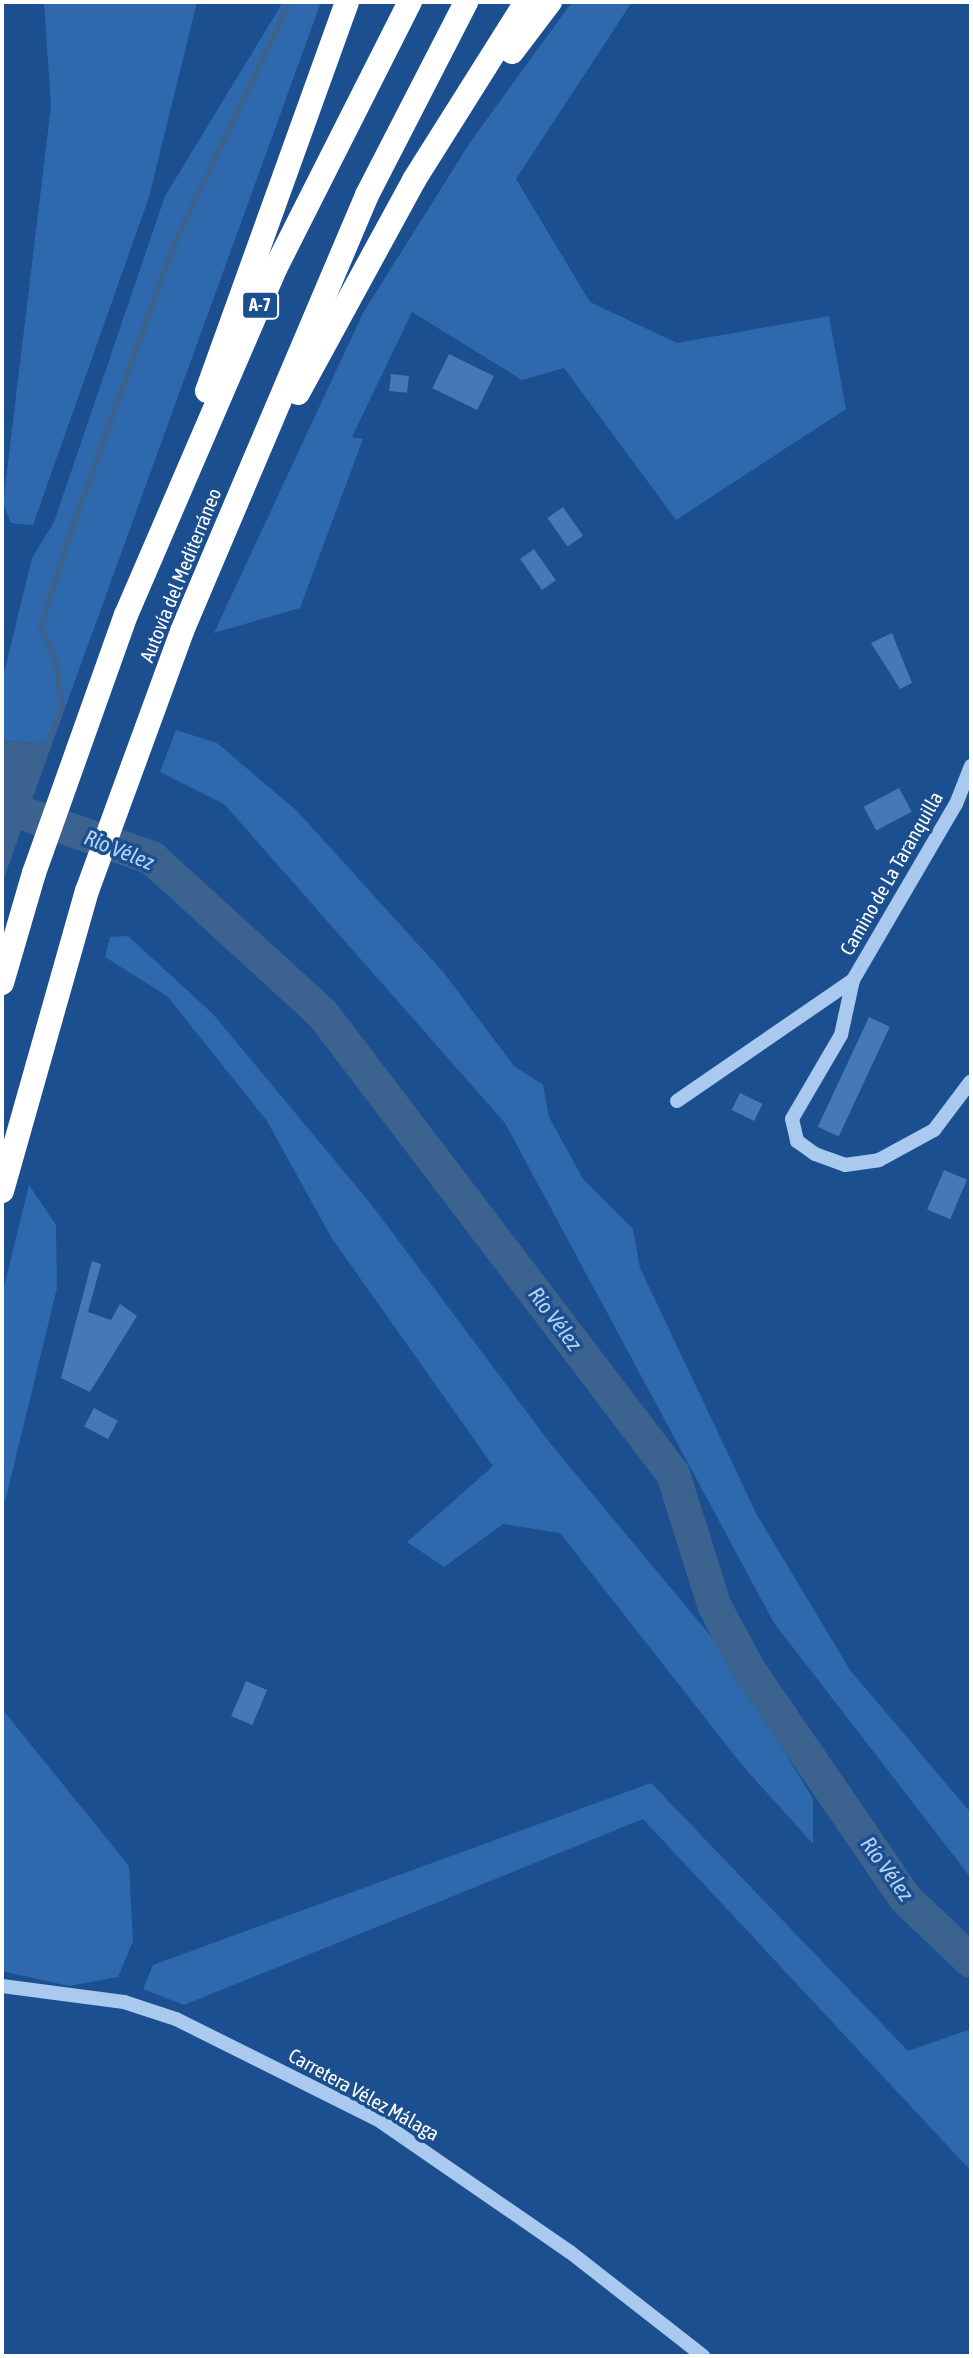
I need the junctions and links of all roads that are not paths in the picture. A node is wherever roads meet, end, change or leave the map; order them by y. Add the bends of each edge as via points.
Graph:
1 (347, 2) edge
2 (410, 2) edge
3 (466, 2) edge
4 (526, 2) edge
5 (550, 2) edge
6 (446, 130) junction
7 (207, 569) junction
8 (126, 615) junction
9 (971, 766) edge
10 (853, 980) junction
11 (2, 983) edge
12 (971, 1081) edge
13 (677, 1101) dead end
14 (2, 1191) edge
15 (2, 1986) edge
16 (703, 2356) edge

1 - 8 highway
2 - 8 highway, Autovía del Mediterráneo / A-7 via 276,267
3 - 7 highway, Autovía del Mediterráneo via 367,195
4 - 6 highway
5 - 6 highway
6 - 7 highway via 354,285
7 - 14 highway, Autovía del Mediterráneo via 87,891
8 - 11 highway, Autovía del Mediterráneo / A-7 via 34,873
9 - 10 street, Camino de La Taranquilla via 956,804
10 - 12 street via 841,1035 792,1119 797,1141 845,1165 879,1160 934,1130
10 - 13 street, Camino de La Taranquilla
15 - 16 street, Carretera Vélez Málaga via 124,2002 176,2019 377,2119 570,2252

